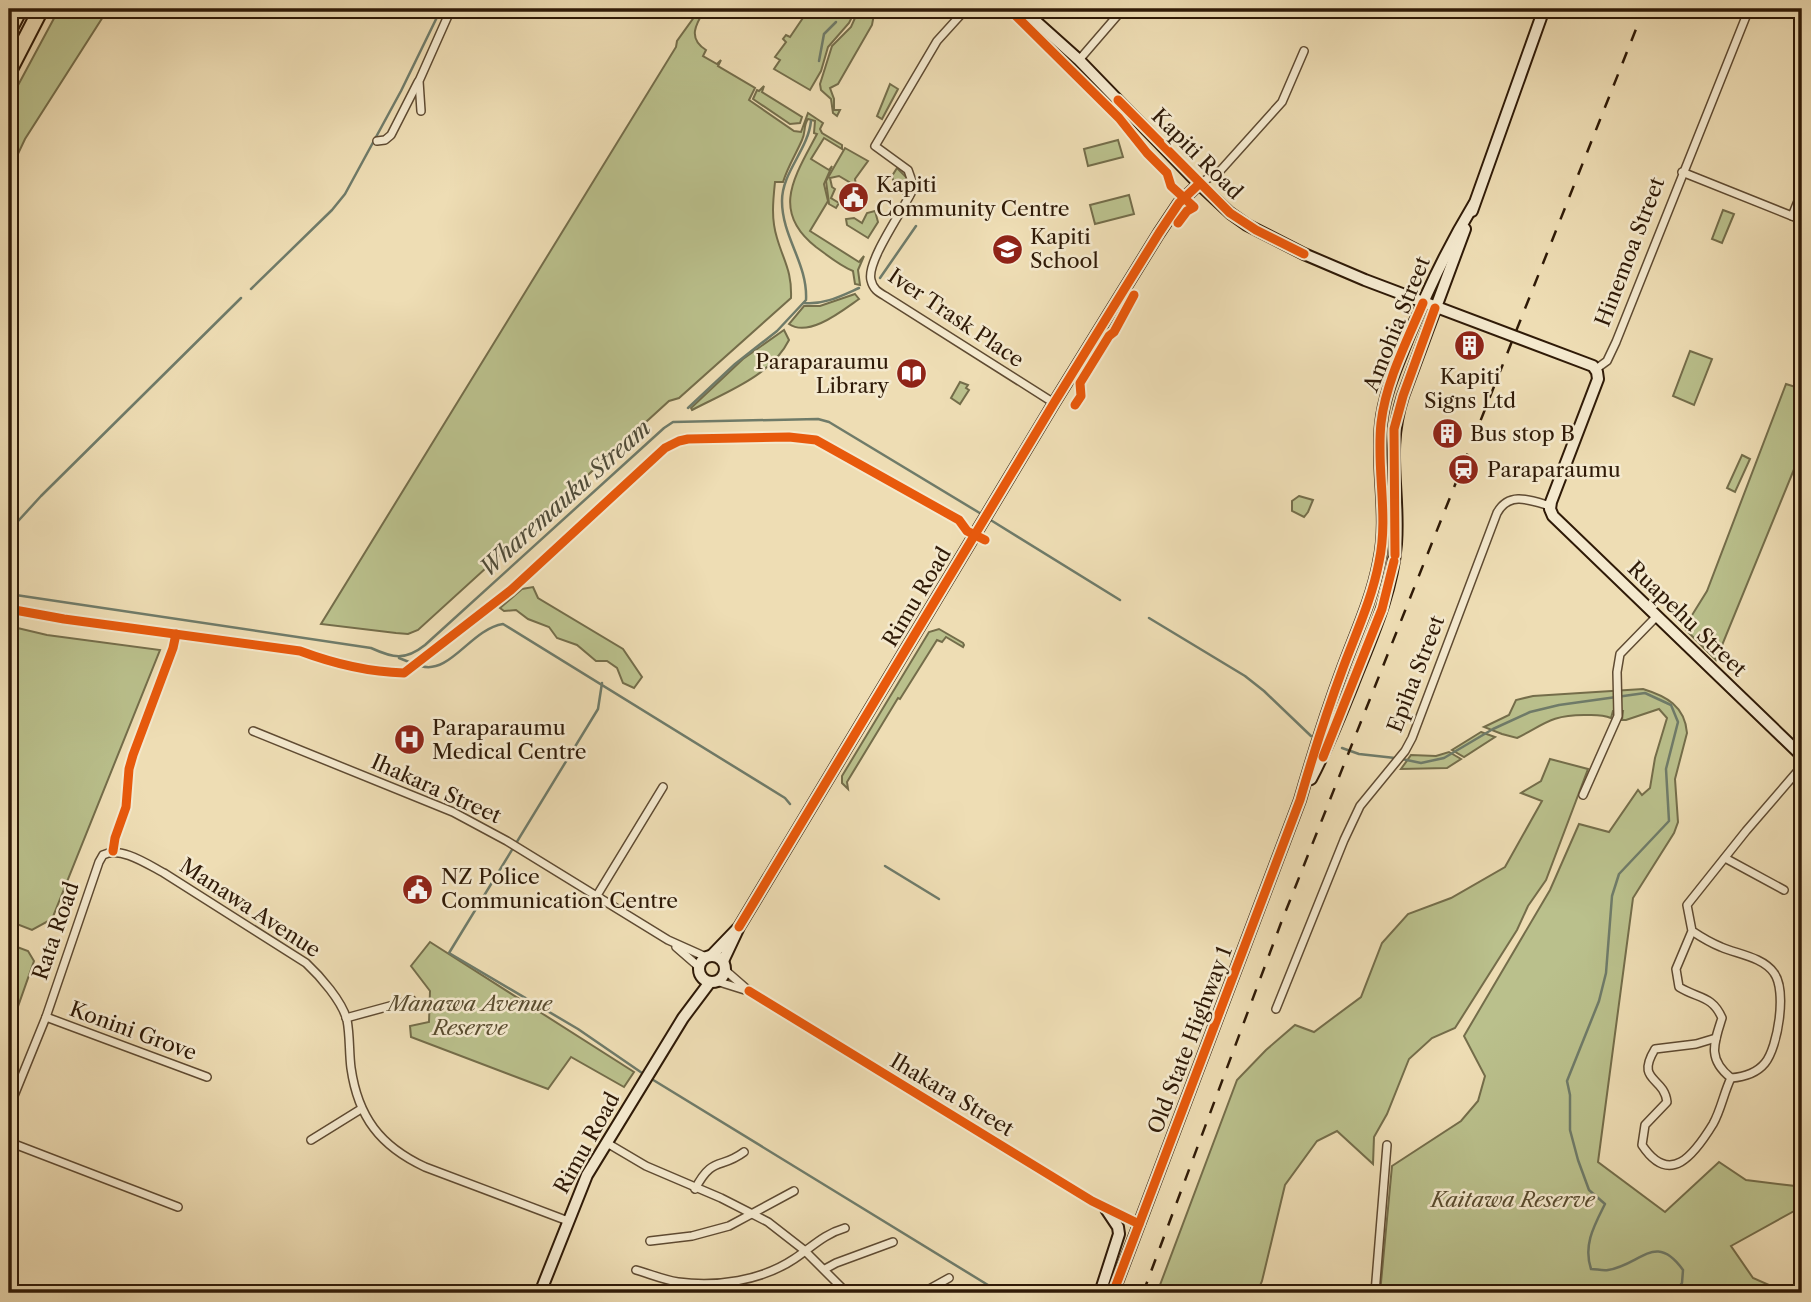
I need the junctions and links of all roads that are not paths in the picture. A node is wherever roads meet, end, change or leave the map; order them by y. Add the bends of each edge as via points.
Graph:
1 (20, 9) edge
2 (41, 9) edge
3 (451, 9) edge
4 (966, 9) edge
5 (1022, 9) edge
6 (1123, 9) edge
7 (1544, 9) edge
8 (1749, 9) edge
9 (9, 30) edge
10 (1304, 51) dead end
11 (1079, 60) junction
12 (9, 71) edge
13 (419, 81) junction
14 (421, 111) dead end
15 (377, 141) dead end
16 (1682, 172) junction
17 (1199, 184) junction
18 (1802, 191) edge
19 (1474, 204) junction
20 (1793, 216) junction
21 (1802, 220) edge
22 (1423, 303) junction
23 (1435, 308) junction
24 (1596, 369) junction
25 (1054, 403) junction
26 (1550, 506) junction
27 (1394, 561) joint
28 (1656, 617) junction
29 (1358, 629) joint
30 (253, 731) dead end
31 (1802, 756) edge
32 (1802, 766) edge
33 (663, 787) dead end
34 (1583, 795) dead end
35 (1300, 800) junction
36 (113, 851) joint
37 (1724, 858) junction
38 (1784, 890) dead end
39 (596, 897) junction
40 (739, 927) junction
41 (1692, 931) junction
42 (668, 940) junction
43 (709, 956) junction
44 (724, 966) junction
45 (706, 977) junction
46 (749, 991) junction
47 (412, 1000) dead end
48 (1276, 1009) dead end
49 (46, 1017) junction
50 (346, 1018) junction
51 (1716, 1038) junction
52 (207, 1077) dead end
53 (1731, 1077) junction
54 (9, 1108) edge
55 (361, 1109) junction
56 (311, 1140) dead end
57 (9, 1142) edge
58 (607, 1143) junction
59 (1387, 1145) dead end
60 (744, 1152) dead end
61 (1802, 1188) edge
62 (695, 1189) junction
63 (794, 1191) dead end
64 (1802, 1201) edge
65 (178, 1207) dead end
66 (1105, 1209) junction
67 (751, 1213) junction
68 (568, 1221) junction
69 (1139, 1224) junction
70 (845, 1228) dead end
71 (650, 1241) dead end
72 (893, 1242) dead end
73 (804, 1250) junction
74 (825, 1269) junction
75 (636, 1270) dead end
76 (949, 1278) dead end
77 (540, 1293) edge
78 (847, 1293) edge
79 (922, 1293) edge
80 (1100, 1293) edge
81 (1112, 1293) edge
82 (1375, 1293) edge

1 - 9 highway
2 - 12 highway
3 - 13 street
4 - 25 street, Iver Trask Place via 937,41 874,146 908,170 914,187 870,274 874,288
5 - 11 main road, Kapiti Road
6 - 11 street
7 - 19 main road, Amohia Street
8 - 16 street, Hinemoa Street
10 - 17 street via 1282,102 1220,171
11 - 17 main road, Kapiti Road
13 - 14 street
13 - 15 street via 391,135
16 - 20 street
16 - 24 street, Hinemoa Street via 1612,352
17 - 22 main road, Kapiti Road via 1256,230
17 - 25 main road, Rimu Road via 1159,233
18 - 20 street
19 - 22 main road, Amohia Street
19 - 23 main road, Amohia Street
20 - 21 street
22 - 23 main road, Kapiti Road
22 - 29 main road, Amohia Street via 1384,409 1380,453 1383,535 1374,587
23 - 24 main road, Kapiti Road
23 - 27 main road, Amohia Street via 1394,429
24 - 26 main road, Hinemoa Street via 1598,379
25 - 40 main road, Rimu Road
26 - 28 main road, Ruapehu Street via 1555,519
26 - 48 street, Epiha Street via 1515,498 1500,506 1405,751 1360,806
27 - 35 main road, Old State Highway 1 via 1382,609 1329,743
28 - 31 main road, Ruapehu Street
28 - 34 street via 1620,654 1619,711
29 - 35 main road, Old State Highway 1
30 - 39 street, Ihakara Street via 453,812
32 - 37 street
33 - 39 street
35 - 69 main road, Old State Highway 1
36 - 49 street, Rata Road via 99,862
36 - 50 street, Manawa Avenue via 164,873 306,963 320,976
37 - 38 street
37 - 41 street via 1687,905
39 - 42 street, Ihakara Street
40 - 43 main road, Rimu Road
40 - 44 main road, Rimu Road
41 - 51 street via 1676,970 1679,987 1692,996 1706,997 1717,1007 1722,1018
41 - 53 street via 1757,960 1774,974 1780,996 1772,1052 1752,1074
42 - 43 street, Ihakara Street
42 - 45 street, Ihakara Street
43 - 44 main road
43 - 45 main road, Rimu Road
44 - 45 main road, Rimu Road via 724,975
44 - 46 street, Ihakara Street
45 - 46 street, Ihakara Street
45 - 58 main road, Rimu Road
46 - 66 street, Ihakara Street
47 - 50 street
49 - 52 street, Konini Grove
49 - 54 street, Rata Road
50 - 55 street, Manawa Avenue
51 - 53 street via 1717,1063
51 - 53 street via 1655,1049 1647,1062 1647,1072 1662,1088 1667,1102 1645,1125 1642,1145 1652,1160 1676,1166 1687,1159 1713,1123
55 - 56 street
55 - 68 street, Manawa Avenue via 402,1156
57 - 65 street
58 - 62 street
58 - 68 main road, Rimu Road via 587,1175
59 - 82 street
60 - 62 street via 712,1166
61 - 64 street
62 - 67 street
63 - 67 street
66 - 69 street, Ihakara Street
66 - 80 main road via 1119,1234
67 - 71 street via 730,1226
67 - 73 street
68 - 77 main road, Rimu Road
69 - 81 main road, Old State Highway 1
70 - 73 street
72 - 74 street
73 - 74 street
73 - 75 street via 751,1278 721,1283 675,1282
74 - 78 street
76 - 79 street

